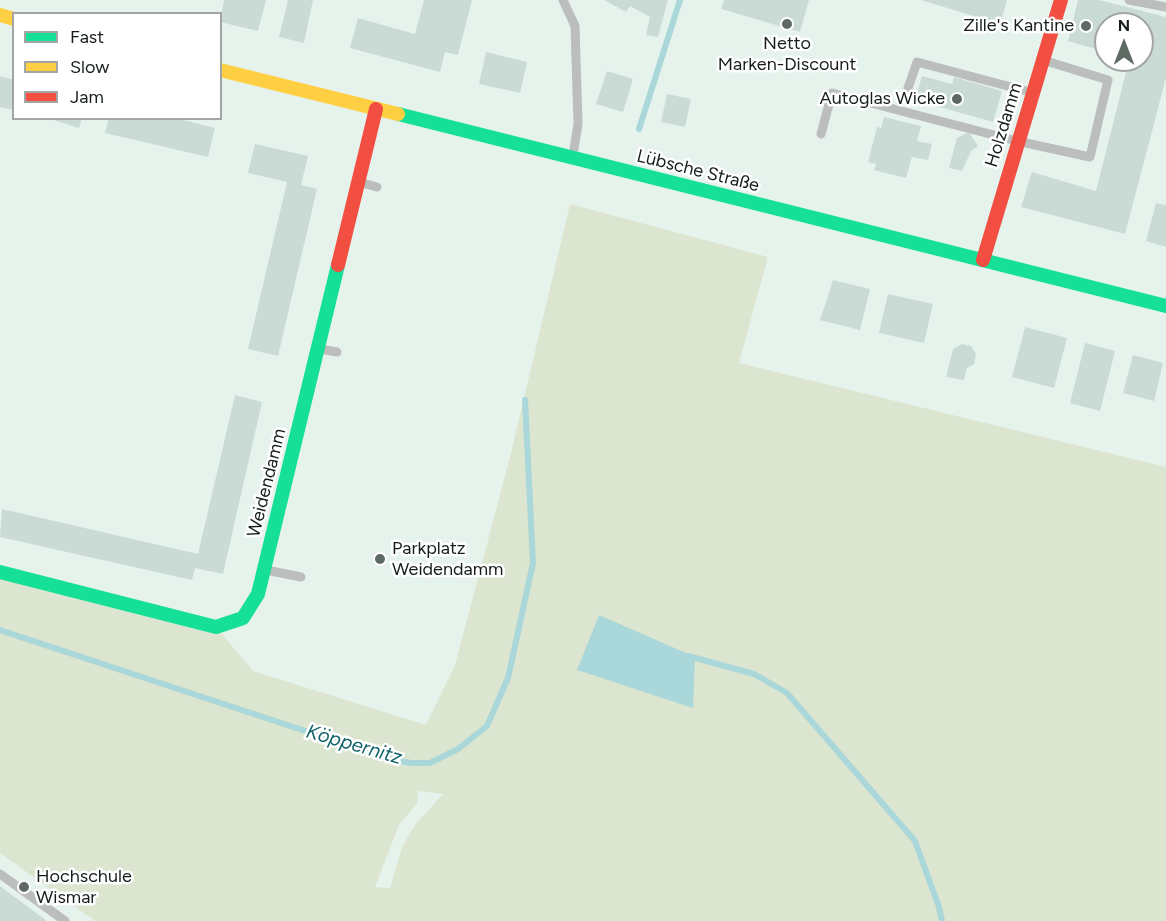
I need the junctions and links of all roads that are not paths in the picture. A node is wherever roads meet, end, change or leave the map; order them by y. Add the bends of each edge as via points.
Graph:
1 (563, 0) edge
2 (1061, 0) edge
3 (1129, 0) edge
4 (1166, 7) edge
5 (1044, 61) junction
6 (222, 70) edge
7 (908, 88) dead end
8 (1033, 93) junction
9 (376, 109) junction
10 (821, 134) dead end
11 (1017, 141) junction
12 (572, 158) junction
13 (357, 182) junction
14 (377, 187) dead end
15 (983, 260) junction
16 (1166, 306) edge
17 (318, 348) junction
18 (337, 352) dead end
19 (264, 569) junction
20 (0, 572) edge
21 (301, 577) dead end
22 (0, 874) edge
23 (65, 921) edge

1 - 12 lane via 575,26 578,124
2 - 5 street, Holzdamm
3 - 4 lane
5 - 8 street, Holzdamm
5 - 11 lane via 1108,80 1090,156
6 - 9 street, Lübsche Straße
7 - 8 lane via 917,62
8 - 11 street, Holzdamm
9 - 12 street, Lübsche Straße
9 - 13 street, Weidendamm
10 - 11 lane via 832,93
11 - 15 street, Holzdamm
12 - 15 street, Lübsche Straße
13 - 14 lane
13 - 17 street, Weidendamm
15 - 16 street, Lübsche Straße
17 - 18 lane
17 - 19 street, Weidendamm
19 - 20 street, Weidendamm via 258,594 243,618 216,627
19 - 21 lane
22 - 23 lane

